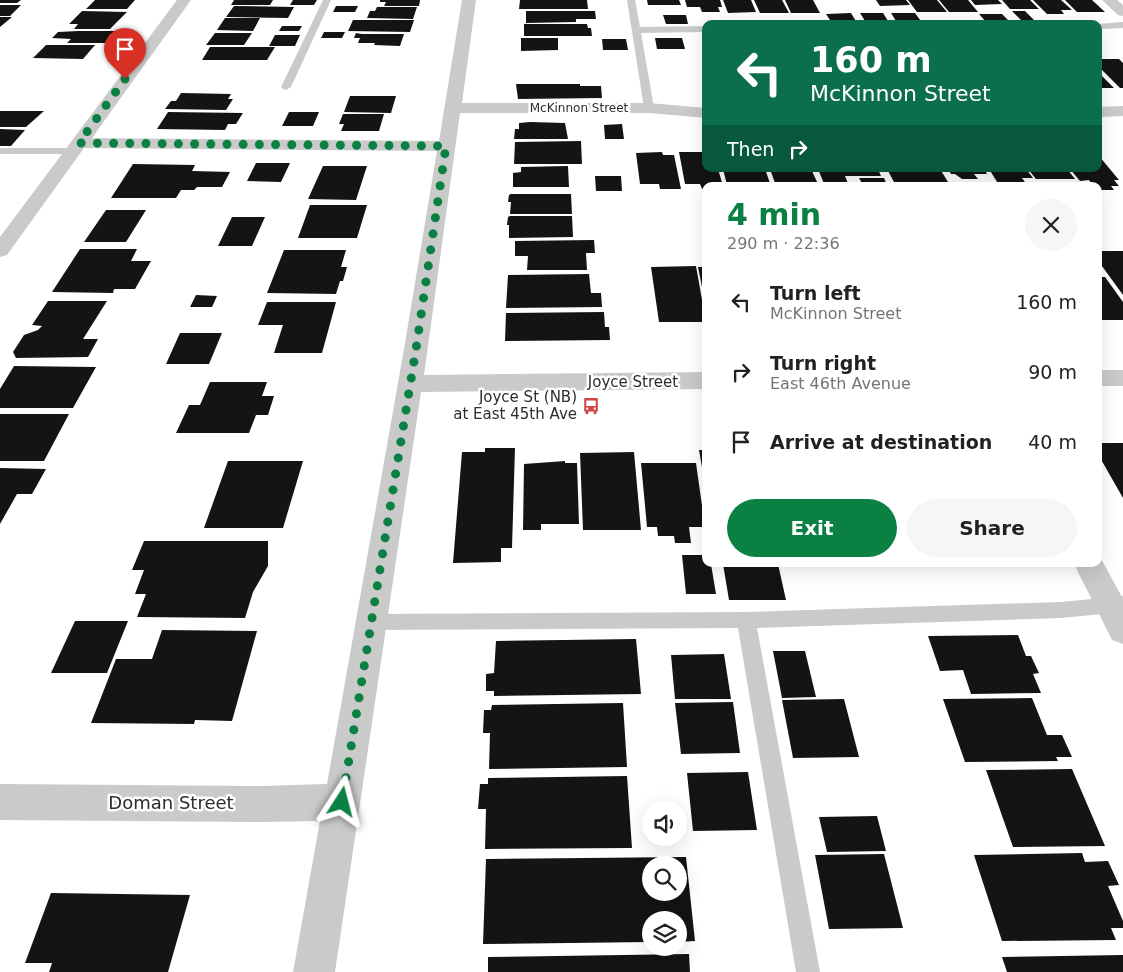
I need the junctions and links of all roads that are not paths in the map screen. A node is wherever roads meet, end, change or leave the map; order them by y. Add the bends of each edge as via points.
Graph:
1 (184, 0) edge
2 (327, 0) edge
3 (469, 0) edge
4 (631, 0) edge
5 (1109, 0) edge
6 (1123, 12) edge
7 (1123, 25) edge
8 (1102, 26) edge
9 (702, 29) edge
10 (636, 30) junction
11 (286, 87) dead end
12 (452, 108) junction
13 (649, 108) junction
14 (1123, 111) edge
15 (1102, 112) edge
16 (702, 113) edge
17 (446, 146) junction
18 (76, 147) junction
19 (0, 151) edge
20 (0, 251) edge
21 (1102, 378) edge
22 (1123, 378) edge
23 (702, 381) edge
24 (410, 384) junction
25 (1091, 567) edge
26 (1119, 613) edge
27 (746, 620) junction
28 (371, 622) junction
29 (0, 802) edge
30 (342, 802) junction
31 (314, 972) edge
32 (808, 972) edge

1 - 18 street
2 - 11 lane
3 - 12 street
4 - 10 lane
5 - 6 street
7 - 8 lane
9 - 10 lane
10 - 13 lane
12 - 13 street, McKinnon Street
12 - 17 street
13 - 16 street, McKinnon Street
14 - 15 street
17 - 18 street
17 - 24 street
18 - 19 lane
18 - 20 street
21 - 22 street
23 - 24 street, Joyce Street
24 - 28 street
25 - 26 street
26 - 27 lane via 1060,610
27 - 28 lane
27 - 32 lane
28 - 30 street
29 - 30 street, Doman Street
30 - 31 street

